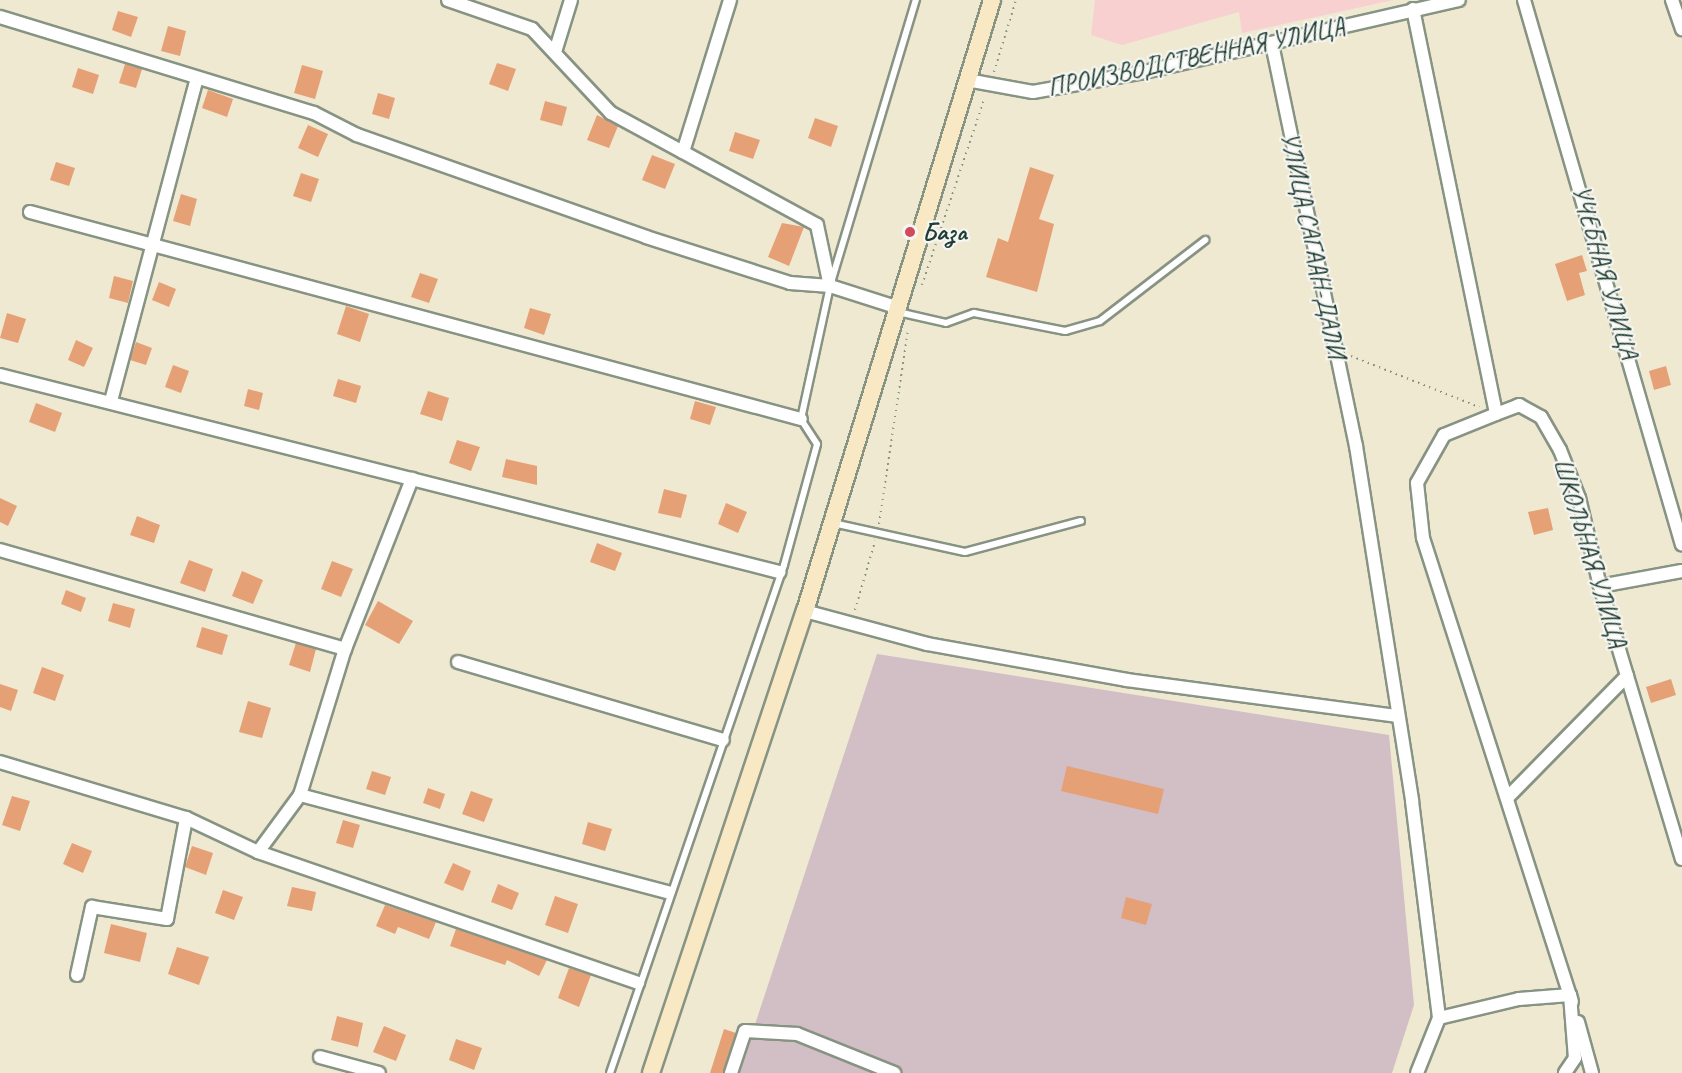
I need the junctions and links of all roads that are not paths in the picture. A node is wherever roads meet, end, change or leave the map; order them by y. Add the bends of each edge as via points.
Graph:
1 (448, 0) edge
2 (571, 0) edge
3 (730, 0) edge
4 (916, 0) edge
5 (992, 0) edge
6 (1459, 0) edge
7 (1524, 0) edge
8 (1672, 0) edge
9 (1413, 9) junction
10 (0, 17) edge
11 (1682, 29) edge
12 (1272, 44) junction
13 (555, 52) junction
14 (967, 80) junction
15 (196, 81) junction
16 (683, 152) junction
17 (30, 212) dead end
18 (1205, 240) dead end
19 (152, 241) junction
20 (830, 286) junction
21 (895, 309) junction
22 (0, 375) edge
23 (111, 402) junction
24 (1496, 414) junction
25 (801, 419) junction
26 (412, 479) junction
27 (1081, 521) dead end
28 (832, 523) junction
29 (1682, 544) edge
30 (0, 550) edge
31 (1682, 571) edge
32 (779, 572) junction
33 (1600, 586) junction
34 (805, 611) junction
35 (345, 649) junction
36 (458, 662) dead end
37 (1627, 676) junction
38 (1398, 716) junction
39 (723, 740) junction
40 (0, 762) edge
41 (300, 795) junction
42 (1508, 797) junction
43 (186, 818) junction
44 (258, 852) junction
45 (1682, 860) edge
46 (668, 892) junction
47 (77, 975) dead end
48 (638, 983) junction
49 (1570, 995) junction
50 (1439, 1018) junction
51 (320, 1057) dead end
52 (379, 1073) edge
53 (610, 1073) edge
54 (651, 1073) edge
55 (731, 1073) edge
56 (894, 1073) edge
57 (1417, 1073) edge
58 (1565, 1073) edge
59 (1592, 1073) edge

1 - 13 street via 532,29
2 - 13 street
3 - 16 street
4 - 20 lane
5 - 14 main road
6 - 9 street, ПРОИЗВОДСТВЕННАЯ УЛИЦА
7 - 29 street, УЧЕБНАЯ УЛИЦА
8 - 11 street
9 - 12 street, ПРОИЗВОДСТВЕННАЯ УЛИЦА
9 - 24 street
10 - 15 street
12 - 14 street, ПРОИЗВОДСТВЕННАЯ УЛИЦА via 1033,92
12 - 38 street, УЛИЦА САГААН-ДАЛИ via 1356,446
13 - 16 street via 611,113
14 - 21 main road
15 - 19 street
15 - 20 street via 314,113 357,135 646,237 790,283
16 - 20 street via 818,225
17 - 19 street
18 - 21 lane via 1100,321 1065,331 974,313 946,323
19 - 23 street
19 - 25 street
20 - 21 street
20 - 25 lane
21 - 28 main road
22 - 23 street
23 - 26 street
24 - 33 street, ШКОЛЬНАЯ УЛИЦА via 1519,405 1541,417 1579,498
24 - 42 street, ШКОЛЬНАЯ УЛИЦА via 1444,435 1417,483 1423,538
25 - 32 lane via 817,444
26 - 32 street
26 - 35 street
27 - 28 lane via 965,552
28 - 34 main road
30 - 35 street
31 - 33 street
32 - 39 lane
33 - 37 street, ШКОЛЬНАЯ УЛИЦА
34 - 38 street via 927,644 1127,680
34 - 54 main road
35 - 41 street
36 - 39 street
37 - 42 street
37 - 45 street, ШКОЛЬНАЯ УЛИЦА
38 - 50 street, УЛИЦА САГААН-ДАЛИ
39 - 46 lane
40 - 43 street
41 - 44 street
41 - 46 street
42 - 49 street, ШКОЛЬНАЯ УЛИЦА
43 - 44 street
43 - 47 street via 167,919 92,907
44 - 48 street
46 - 48 lane
48 - 53 lane
49 - 50 street via 1519,999
49 - 58 street via 1575,1058
49 - 59 street
50 - 57 street
51 - 52 street
55 - 56 street via 745,1031 797,1034

